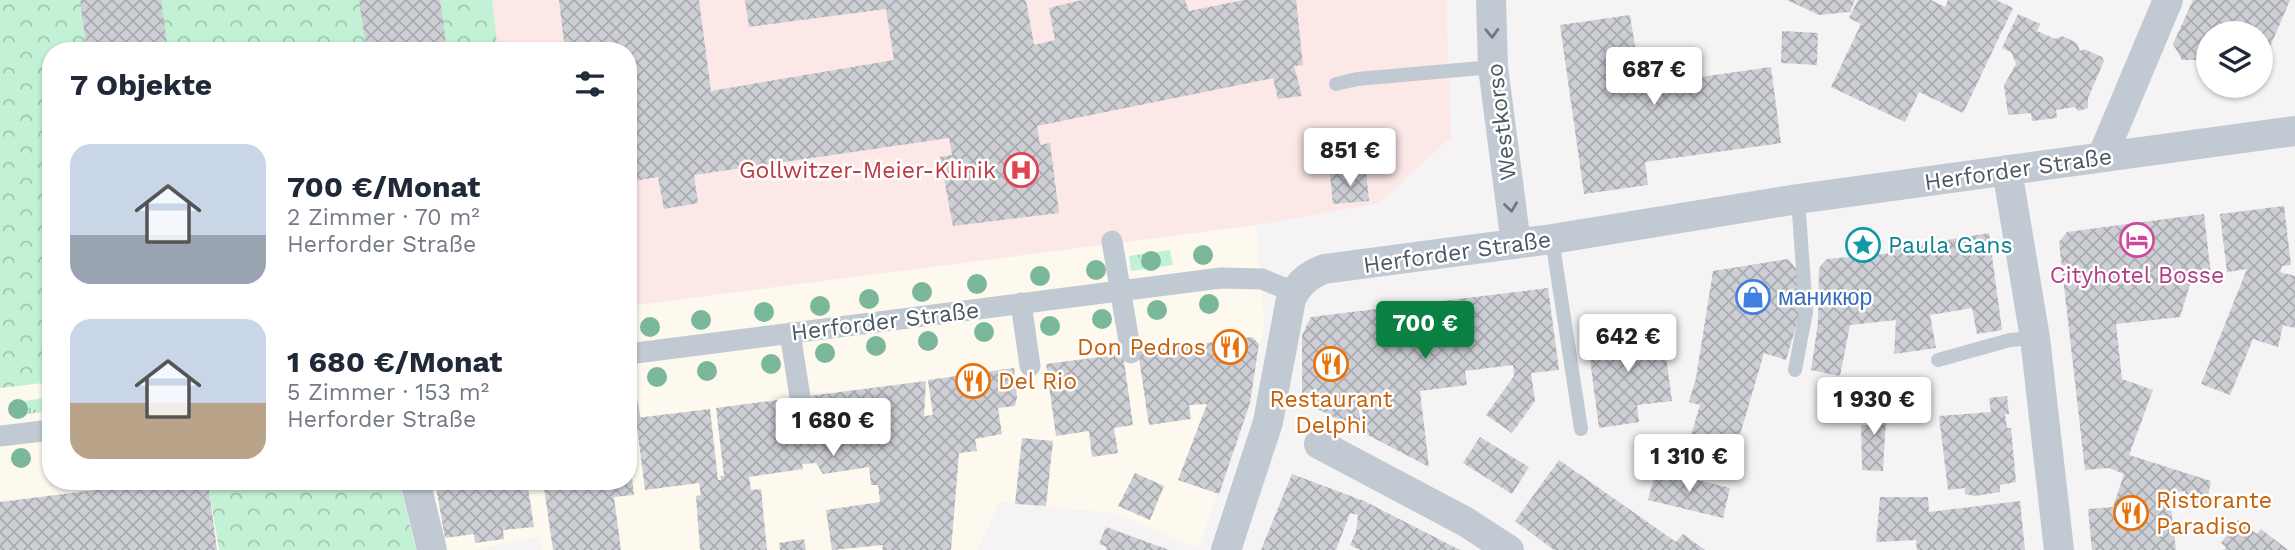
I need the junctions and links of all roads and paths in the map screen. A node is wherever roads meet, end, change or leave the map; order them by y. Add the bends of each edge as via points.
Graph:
1 (1491, 0) edge
2 (2168, 0) edge
3 (1493, 67) junction
4 (1336, 84) dead end
5 (2295, 131) edge
6 (2102, 157) junction
7 (2007, 170) junction
8 (1798, 199) junction
9 (1552, 239) junction
10 (1112, 242) dead end
11 (1516, 244) junction
12 (1121, 291) junction
13 (1294, 292) junction
14 (1021, 303) junction
15 (790, 333) junction
16 (2035, 338) junction
17 (637, 353) edge
18 (1131, 353) dead end
19 (1938, 360) dead end
20 (1030, 366) dead end
21 (1795, 370) dead end
22 (800, 397) dead end
23 (1581, 429) dead end
24 (42, 431) edge
25 (0, 436) edge
26 (1319, 444) dead end
27 (418, 490) edge
28 (432, 550) edge
29 (1226, 550) edge
30 (1509, 550) edge
31 (2059, 550) edge

1 -> 3 street, Westkorso
2 - 6 street
3 - 4 lane
3 -> 11 street, Westkorso
5 - 6 street, Herforder Straße
6 - 7 street, Herforder Straße
7 - 8 street, Herforder Straße
7 - 16 street
8 - 9 street, Herforder Straße
8 - 21 lane via 1806,312
9 - 11 street, Herforder Straße
9 - 23 lane
10 - 12 street
11 - 13 street, Herforder Straße via 1324,270 1309,275
12 - 13 street, Herforder Straße via 1220,278 1262,279
12 - 14 street, Herforder Straße
12 - 18 street
13 - 29 street via 1268,422
14 - 15 street, Herforder Straße
14 - 20 street
15 - 17 street, Herforder Straße
15 - 22 street
16 - 19 lane via 2010,340
16 - 31 street
24 - 25 street
26 - 30 street via 1466,522
27 - 28 street

